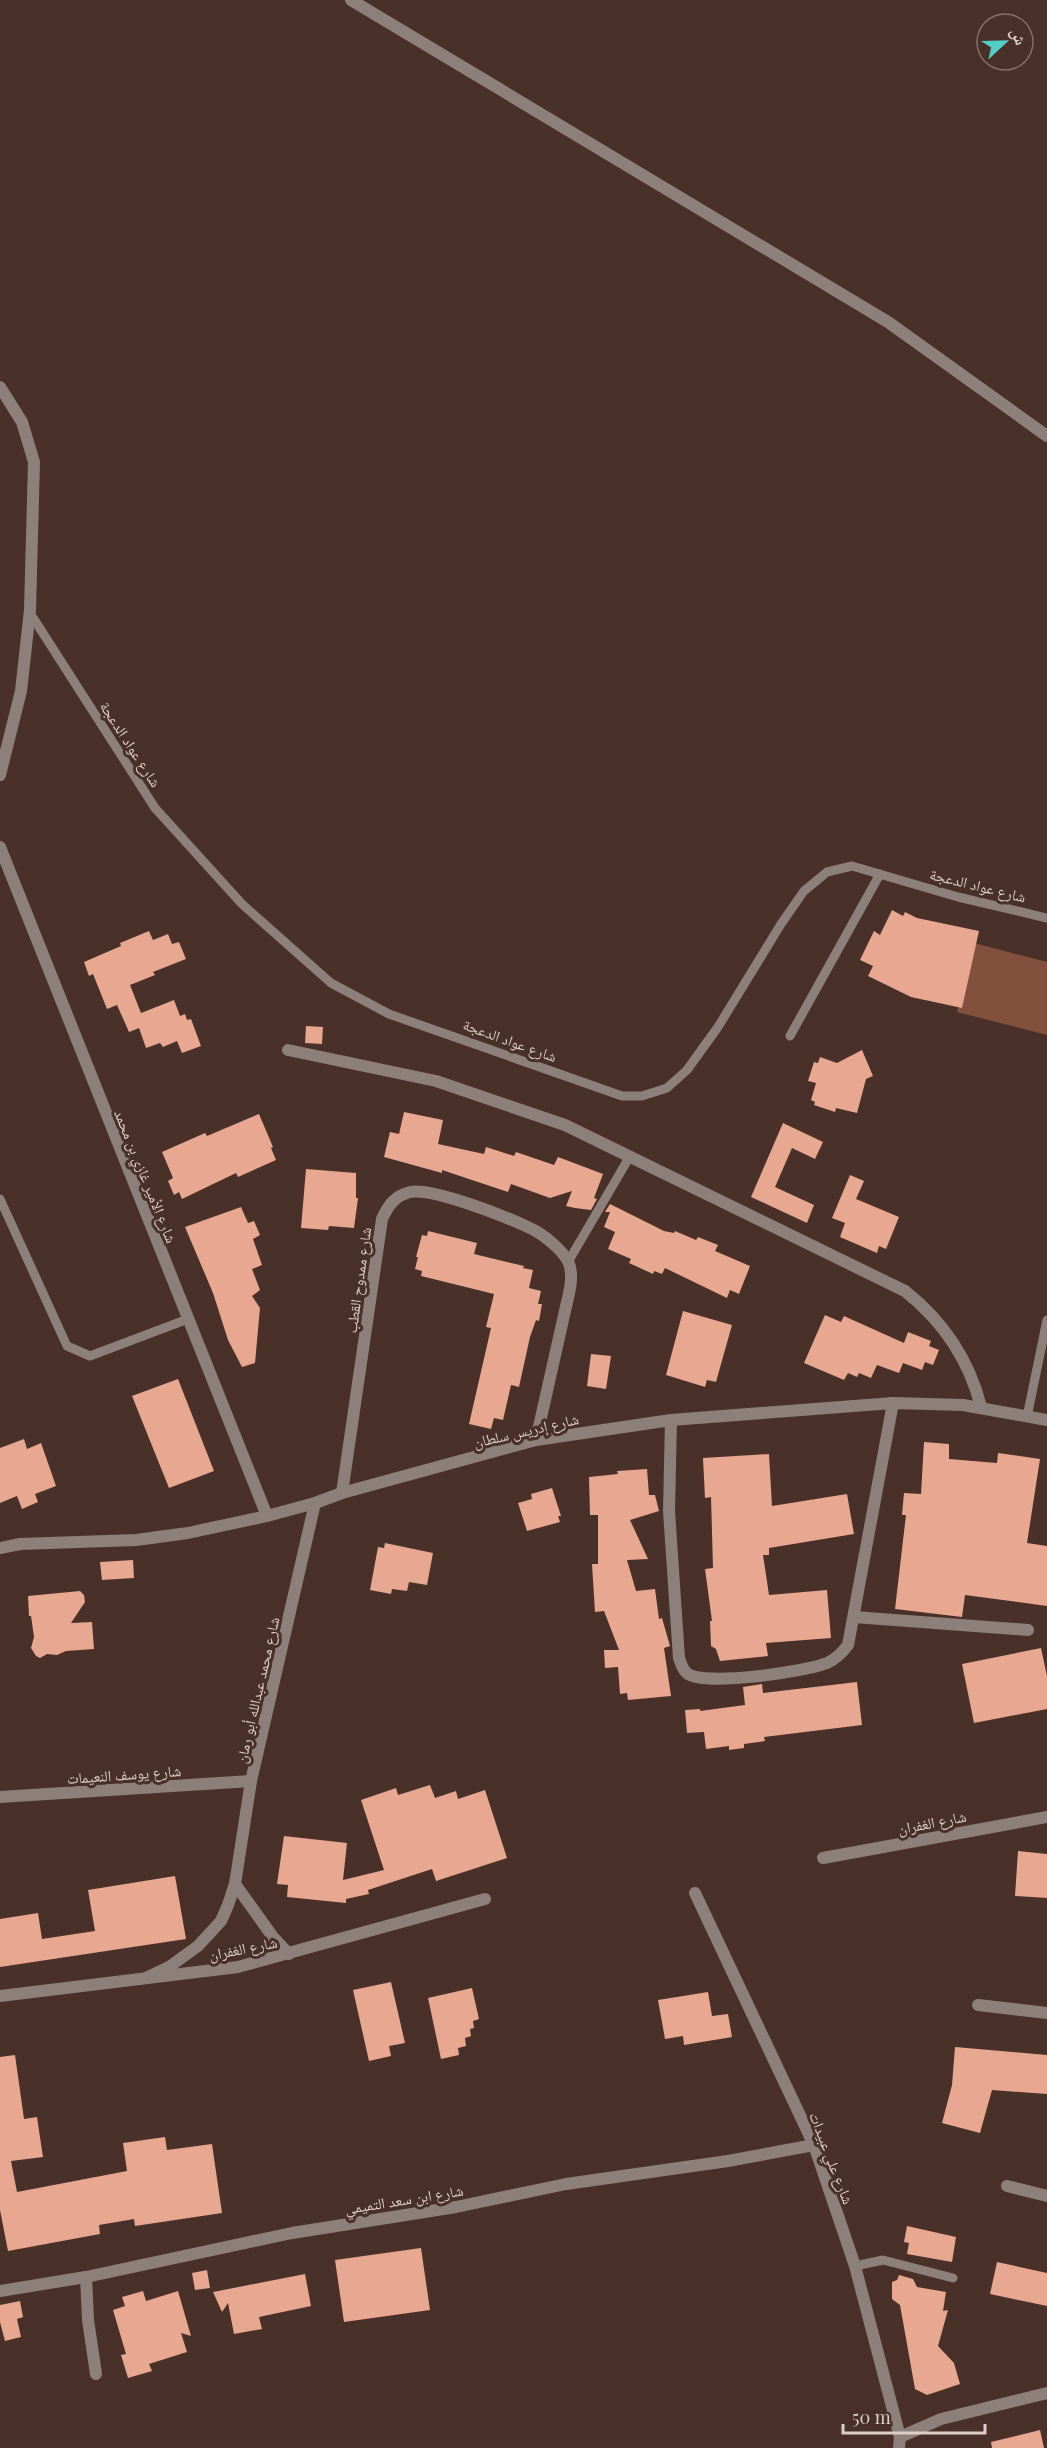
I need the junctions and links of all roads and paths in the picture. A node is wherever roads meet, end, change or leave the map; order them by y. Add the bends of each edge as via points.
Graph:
1 (351, 0) edge
2 (0, 387) edge
3 (1047, 436) edge
4 (30, 613) junction
5 (0, 775) edge
6 (0, 847) edge
7 (880, 874) junction
8 (1047, 918) edge
9 (790, 1036) dead end
10 (288, 1050) dead end
11 (630, 1156) junction
12 (0, 1199) edge
13 (568, 1262) junction
14 (188, 1319) junction
15 (1047, 1320) edge
16 (893, 1403) junction
17 (981, 1407) junction
18 (1027, 1417) junction
19 (671, 1420) junction
20 (1047, 1420) edge
21 (536, 1440) junction
22 (342, 1493) junction
23 (315, 1503) junction
24 (267, 1516) junction
25 (0, 1538) edge
26 (20, 1544) junction
27 (0, 1548) edge
28 (854, 1617) junction
29 (1028, 1630) dead end
30 (251, 1781) junction
31 (0, 1797) edge
32 (1047, 1817) edge
33 (823, 1858) dead end
34 (235, 1884) junction
35 (696, 1893) dead end
36 (485, 1899) dead end
37 (289, 1954) junction
38 (146, 1978) junction
39 (0, 1996) edge
40 (978, 2005) dead end
41 (1047, 2013) edge
42 (814, 2145) junction
43 (1007, 2186) dead end
44 (1047, 2196) edge
45 (855, 2266) junction
46 (86, 2277) junction
47 (953, 2277) dead end
48 (0, 2291) edge
49 (96, 2374) dead end
50 (1047, 2393) edge
51 (899, 2443) edge

1 - 3 street via 888,322
2 - 4 street via 22,422 34,462
4 - 5 street via 21,691
4 - 7 lane, شارع عواد الدعجة via 155,808 242,904 331,983 390,1014 622,1096 642,1096 667,1088 687,1070 804,891 827,872 852,866
6 - 14 street, شارع الأمير غازي بن محمد
7 - 8 lane, شارع عواد الدعجة
7 - 9 lane
10 - 11 street via 436,1081 565,1125
11 - 13 lane
11 - 17 street via 905,1291 928,1309 951,1338
12 - 14 lane via 67,1346 90,1356
13 - 21 street via 571,1281
13 - 22 street, شارع ممدوح القطب via 535,1231 435,1194 413,1191 389,1205 382,1219
14 - 24 street, شارع الأمير غازي بن محمد
15 - 18 lane
16 - 17 street, شارع إدريس سلطان
16 - 19 street, شارع إدريس سلطان
16 - 28 street
17 - 18 street, شارع إدريس سلطان
18 - 20 street, شارع إدريس سلطان
19 - 21 street, شارع إدريس سلطان
19 - 28 street via 669,1511 679,1658 685,1672 695,1677 716,1678 776,1674 820,1665 840,1655 848,1645
21 - 22 street, شارع إدريس سلطان
22 - 23 street, شارع إدريس سلطان
23 - 24 street, شارع إدريس سلطان
23 - 30 street, شارع محمد عبدالله أبو رمان
24 - 26 street, شارع إدريس سلطان via 136,1540
25 - 26 street, شارع إدريس سلطان
26 - 27 street, شارع إدريس سلطان
28 - 29 street
30 - 31 street, شارع يوسف النعيمات
30 - 34 street, شارع محمد عبدالله أبو رمان
32 - 33 street, شارع الغفران
34 - 37 street
34 - 38 street, شارع محمد عبدالله أبو رمان via 221,1921 209,1935 169,1967
35 - 42 street, شارع علي عبيدات
36 - 37 street, شارع الغفران
37 - 38 street, شارع الغفران via 238,1967
38 - 39 street, شارع الغفران
40 - 41 street
42 - 45 street, شارع علي عبيدات
42 - 46 street, شارع ابن سعد التميمي via 292,2233
43 - 44 street
45 - 47 lane via 883,2260
45 - 51 street, شارع علي عبيدات
46 - 48 street, شارع ابن سعد التميمي
46 - 49 street
50 - 51 street via 941,2420

